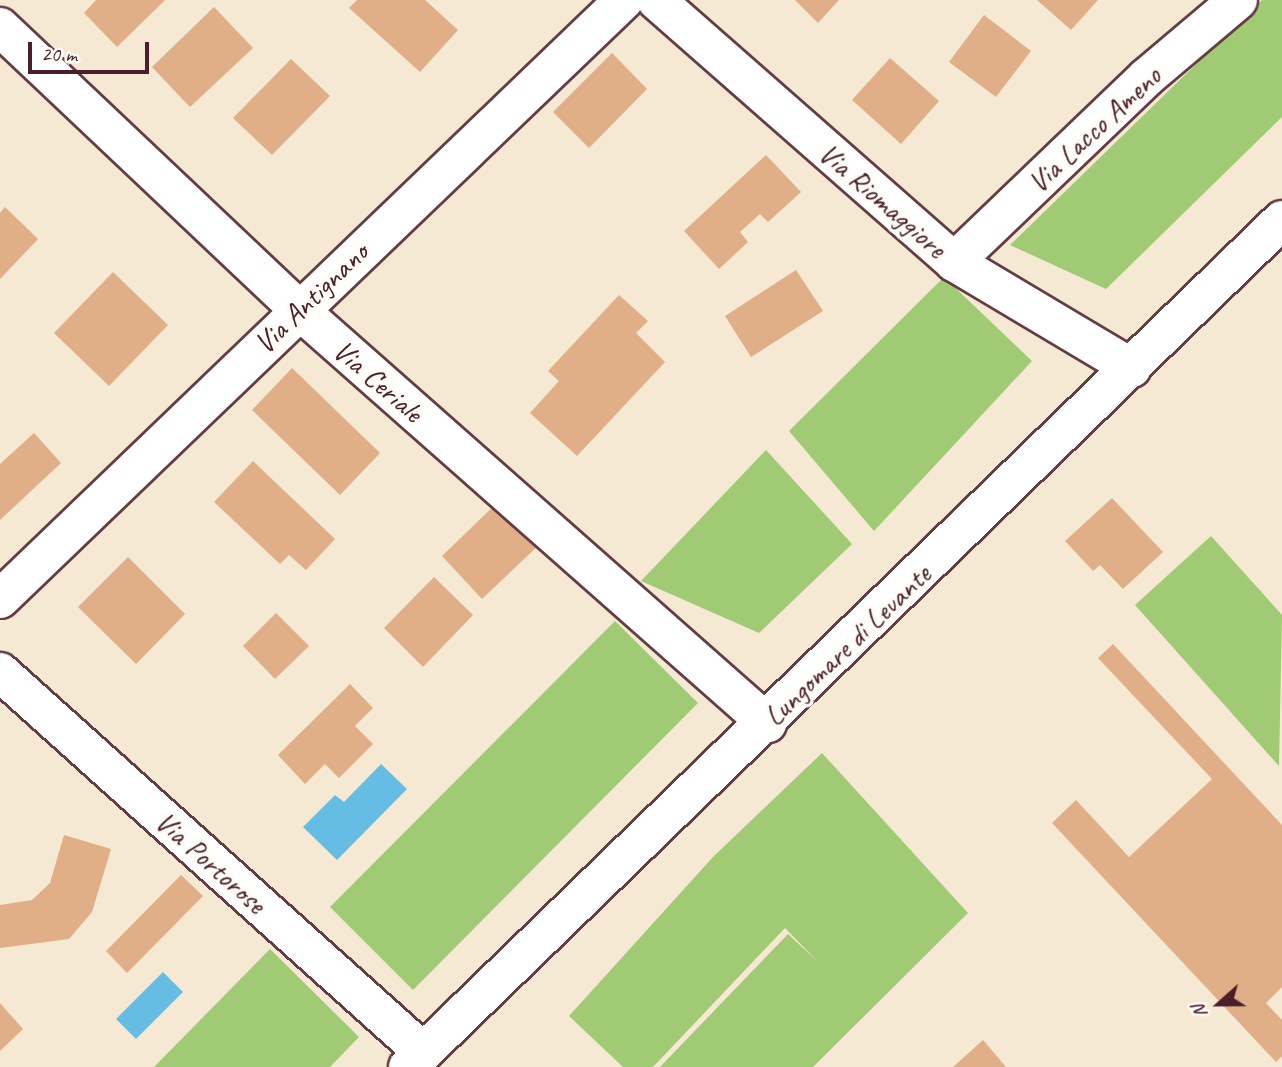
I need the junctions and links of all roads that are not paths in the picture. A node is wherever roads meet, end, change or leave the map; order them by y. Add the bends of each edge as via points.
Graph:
1 (624, 0) edge
2 (656, 0) edge
3 (1238, 0) edge
4 (0, 27) edge
5 (1282, 220) edge
6 (954, 262) junction
7 (298, 309) junction
8 (1132, 369) junction
9 (0, 598) edge
10 (0, 672) edge
11 (767, 723) junction
12 (416, 1060) edge

1 - 7 street, Via Antignano
2 - 6 street, Via Riomaggiore
3 - 6 street, Via Lacco Ameno via 1147,77
4 - 7 street, Via Ceriale
5 - 8 street, Lungomare di Levante
6 - 8 street, Via Riomaggiore
7 - 9 street, Via Antignano
7 - 11 street, Via Ceriale
8 - 11 street, Lungomare di Levante
10 - 12 street, Via Portorose
11 - 12 street, Lungomare di Levante

